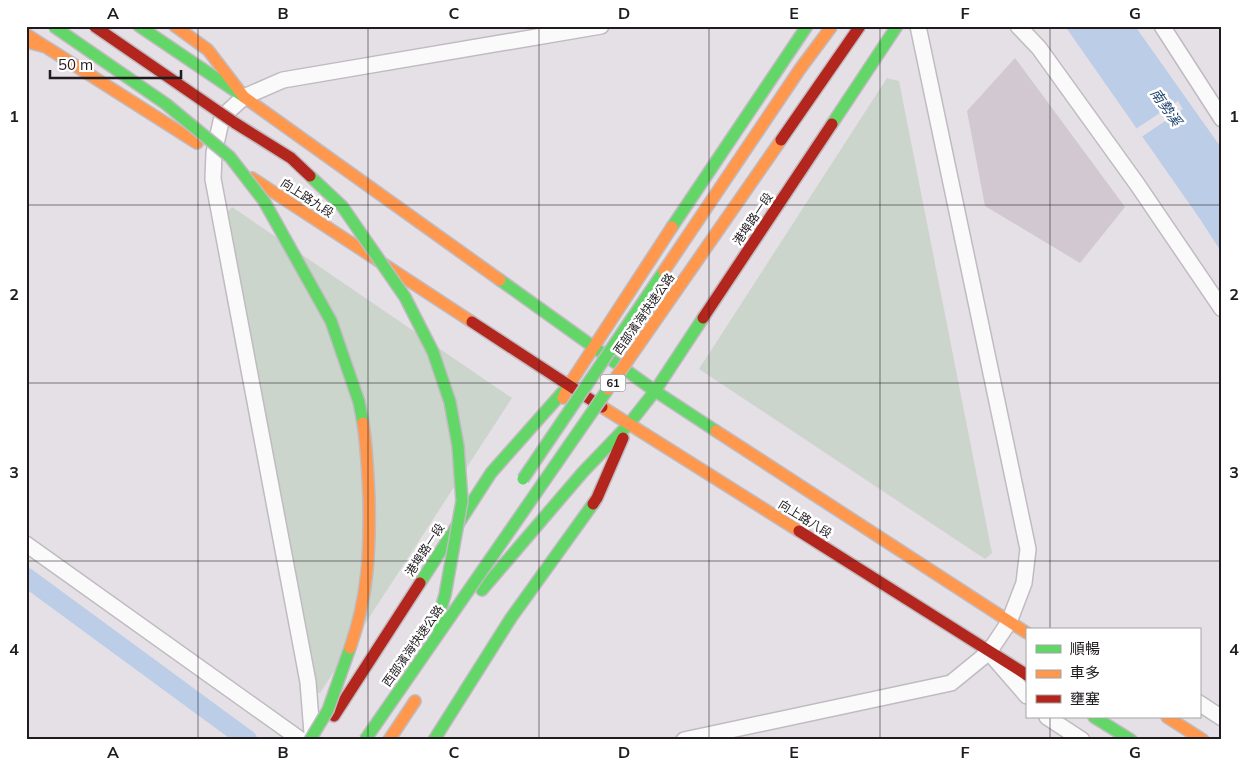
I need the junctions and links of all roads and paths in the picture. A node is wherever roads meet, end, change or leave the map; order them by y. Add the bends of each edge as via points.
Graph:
1 (29, 26) edge
2 (53, 26) edge
3 (79, 26) edge
4 (94, 26) edge
5 (139, 26) edge
6 (174, 26) edge
7 (601, 26) edge
8 (807, 26) edge
9 (832, 26) edge
10 (860, 26) edge
11 (897, 26) edge
12 (918, 26) edge
13 (1018, 26) edge
14 (1162, 26) edge
15 (26, 34) edge
16 (26, 41) edge
17 (46, 47) junction
18 (244, 96) junction
19 (1222, 119) edge
20 (214, 153) junction
21 (1222, 309) edge
22 (593, 347) junction
23 (569, 384) junction
24 (655, 391) junction
25 (629, 424) junction
26 (516, 489) dead end
27 (26, 544) edge
28 (461, 569) dead end
29 (458, 619) junction
30 (1009, 622) junction
31 (423, 626) dead end
32 (1031, 628) edge
33 (1026, 632) edge
34 (989, 652) junction
35 (1026, 674) edge
36 (422, 676) dead end
37 (418, 692) dead end
38 (1026, 695) edge
39 (1200, 704) edge
40 (1049, 718) edge
41 (1096, 718) edge
42 (1170, 718) edge
43 (1222, 718) edge
44 (300, 740) edge
45 (311, 740) edge
46 (318, 740) edge
47 (365, 740) edge
48 (377, 740) edge
49 (388, 740) edge
50 (434, 740) edge
51 (684, 740) edge
52 (1082, 740) edge
53 (1131, 740) edge
54 (1203, 740) edge

1 - 17 main road
2 - 45 main road, bridge via 166,104 230,157 264,201 331,321 359,402 368,452 370,547 356,630 328,710
3 - 18 main road via 189,84
4 - 36 main road, bridge via 291,158 342,206 405,297 433,352 450,402 458,446 462,501 445,595
5 - 18 main road
6 - 18 main road via 208,50
7 - 18 street via 283,80
8 - 22 main road, 港埠路一段
9 - 26 main road, 西部濱海快速公路 / 61, bridge
10 - 47 main road, 西部濱海快速公路 / 61, bridge
11 - 24 main road, 港埠路一段
12 - 30 street via 1028,549 1024,583
13 - 21 street via 1039,48 1126,168
14 - 19 street
15 - 17 main road
16 - 17 main road, 向上路九段
17 - 20 main road, 向上路九段
18 - 20 street via 222,117
18 - 22 main road
20 - 23 main road, 向上路九段
20 - 45 street via 213,179 308,682
22 - 23 main road, 港埠路一段
22 - 24 main road, 向上路八段
23 - 25 main road, 向上路八段
23 - 29 main road, 港埠路一段 via 520,499
23 - 46 main road, 港埠路一段 via 491,473
24 - 25 main road, 港埠路一段
24 - 30 main road, 向上路八段
25 - 29 main road, 港埠路一段 via 583,472
25 - 34 main road, 向上路八段
25 - 50 main road, 港埠路一段 via 597,498 511,618
27 - 44 street
28 - 31 main road, 西部濱海快速公路, bridge
29 - 48 main road, 港埠路一段
30 - 32 street
30 - 33 main road, 向上路八段
30 - 34 street
34 - 35 main road, 向上路八段
34 - 38 street
34 - 51 street via 952,683
37 - 49 main road
39 - 43 street
40 - 52 street
41 - 53 main road
42 - 54 main road

